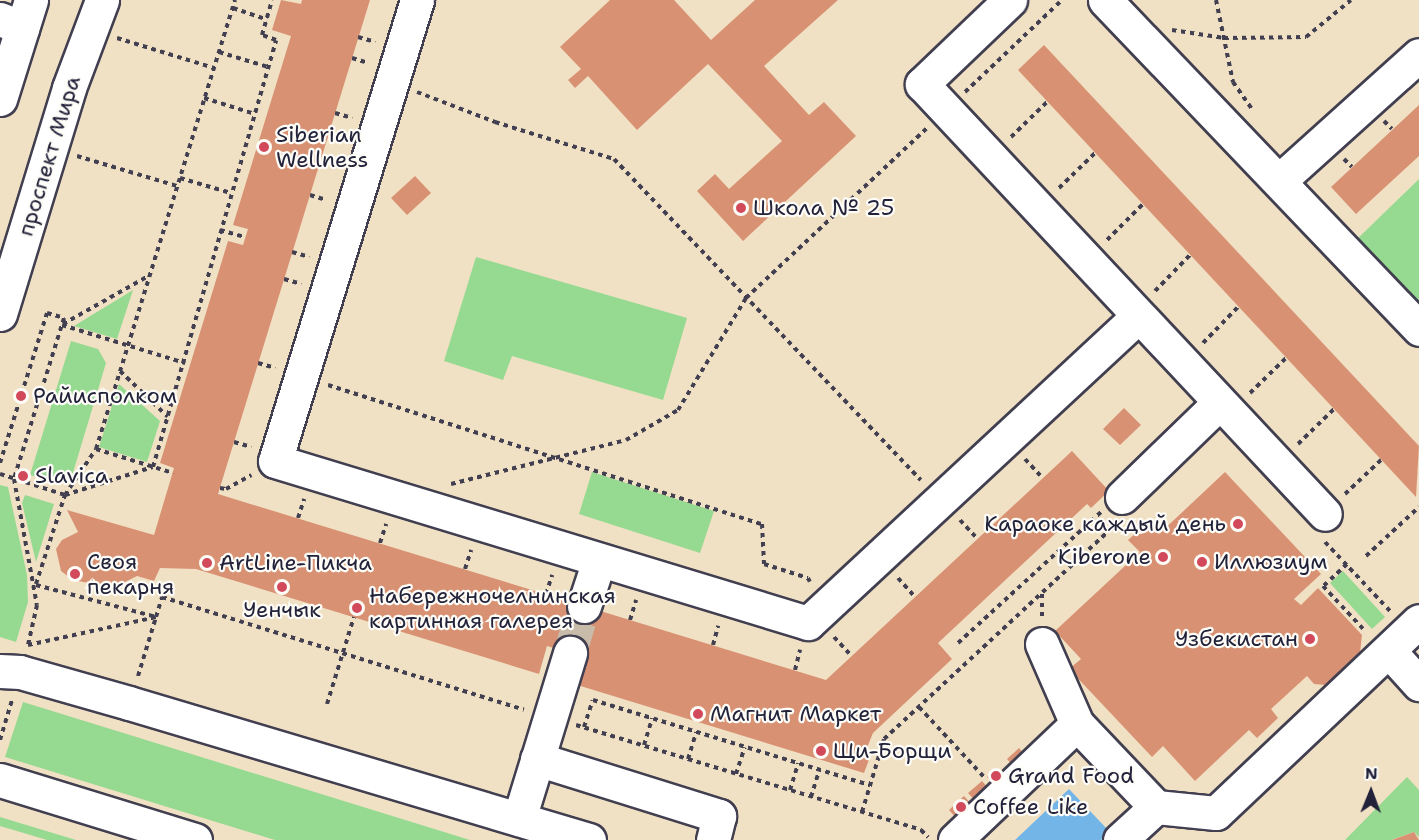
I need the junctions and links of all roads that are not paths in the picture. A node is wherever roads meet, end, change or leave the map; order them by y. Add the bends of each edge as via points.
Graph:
1 (102, 0) edge
2 (417, 0) edge
3 (1010, 0) edge
4 (1105, 0) edge
5 (18, 16) edge
6 (1419, 55) edge
7 (0, 99) edge
8 (1279, 181) junction
9 (0, 314) edge
10 (1136, 314) junction
11 (1419, 329) edge
12 (1224, 408) junction
13 (1123, 507) road end
14 (1324, 522) road end
15 (599, 560) junction
16 (584, 606) tunnel mouth
17 (1405, 628) edge
18 (1042, 644) dead end
19 (570, 653) tunnel mouth
20 (8, 676) edge
21 (1417, 679) edge
22 (1077, 724) junction
23 (537, 759) junction
24 (0, 780) edge
25 (1156, 807) junction
26 (519, 819) junction
27 (195, 840) edge
28 (589, 840) edge
29 (713, 840) edge
30 (955, 840) edge
31 (1120, 840) edge

1 - 9 main road, проспект Мира via 89,30
2 - 15 main road via 276,461
3 - 10 main road via 922,84
4 - 8 main road
5 - 7 main road
6 - 8 main road
8 - 11 main road
10 - 12 main road
10 - 15 main road via 808,623
12 - 13 main road
12 - 14 main road via 1278,465
15 - 16 main road
17 - 21 main road
17 - 25 main road via 1216,813
18 - 22 main road
19 - 23 main road
20 - 26 main road via 129,703
22 - 25 main road
22 - 30 main road
23 - 26 main road
23 - 29 main road via 719,816
24 - 27 main road
25 - 31 main road
26 - 28 main road

